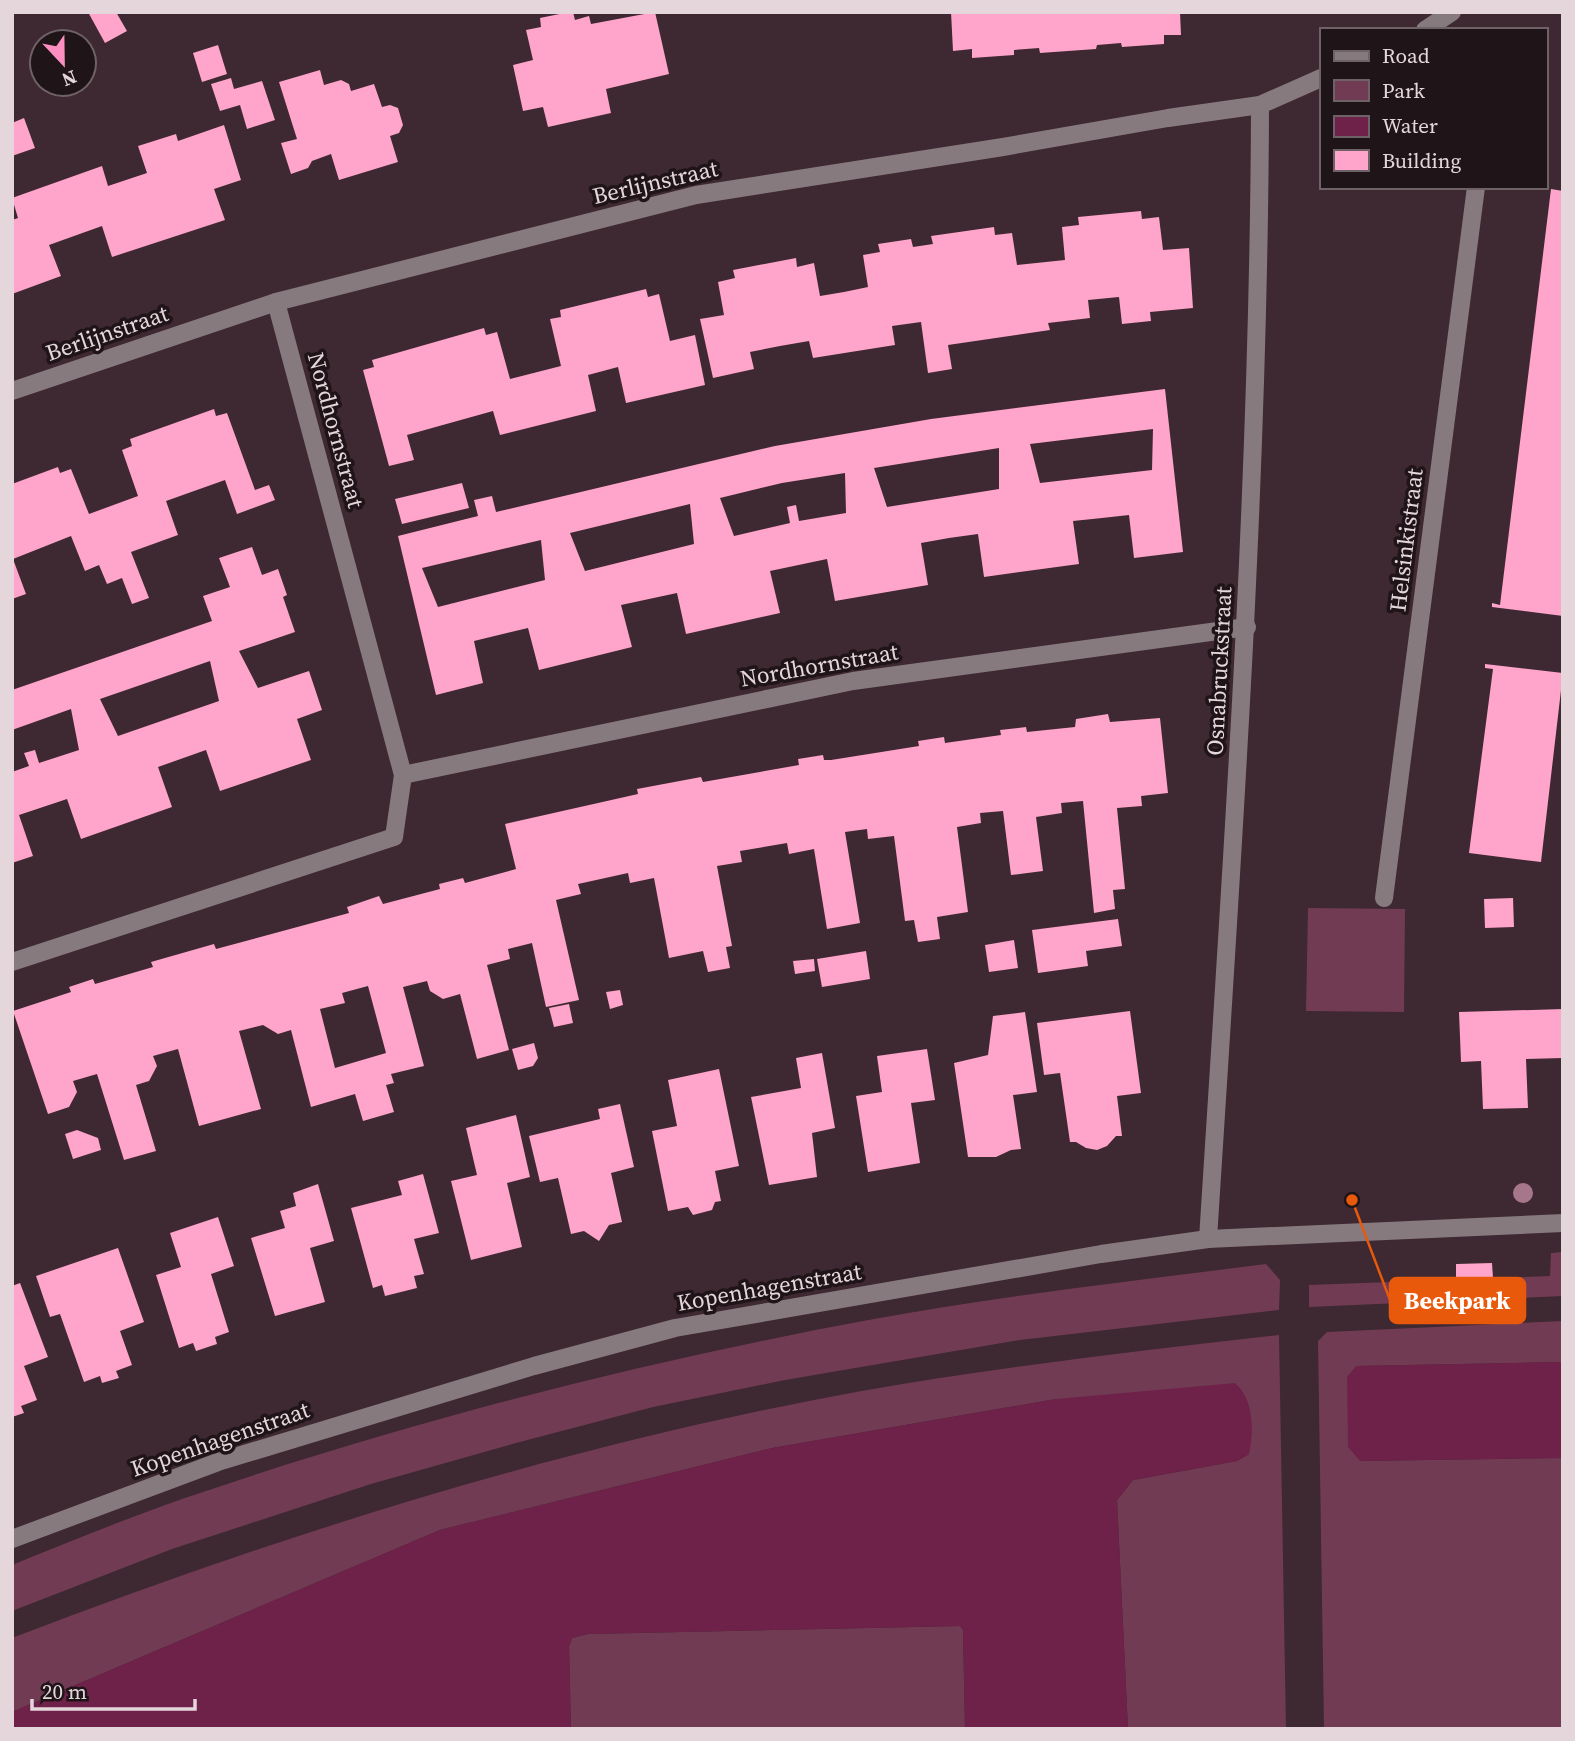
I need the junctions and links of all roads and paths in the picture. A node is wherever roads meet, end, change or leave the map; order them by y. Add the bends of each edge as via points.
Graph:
1 (1452, 19) edge
2 (1430, 28) edge
3 (1320, 78) edge
4 (1260, 105) junction
5 (1476, 189) edge
6 (276, 302) junction
7 (12, 391) edge
8 (1247, 627) junction
9 (403, 775) junction
10 (1384, 898) dead end
11 (12, 962) edge
12 (1563, 1223) edge
13 (1208, 1239) junction
14 (12, 1539) edge

1 - 2 street
3 - 4 street, Berlijnstraat
4 - 6 street, Berlijnstraat via 696,195
4 - 8 street, Osnabruckstraat
5 - 10 street, Helsinkistraat
6 - 7 street, Berlijnstraat
6 - 9 street, Nordhornstraat
8 - 9 street, Nordhornstraat via 853,681
8 - 13 street, Osnabruckstraat
9 - 11 street, Nordhornstraat via 394,837
12 - 13 street, Kopenhagenstraat
13 - 14 street, Kopenhagenstraat via 675,1328 218,1462

